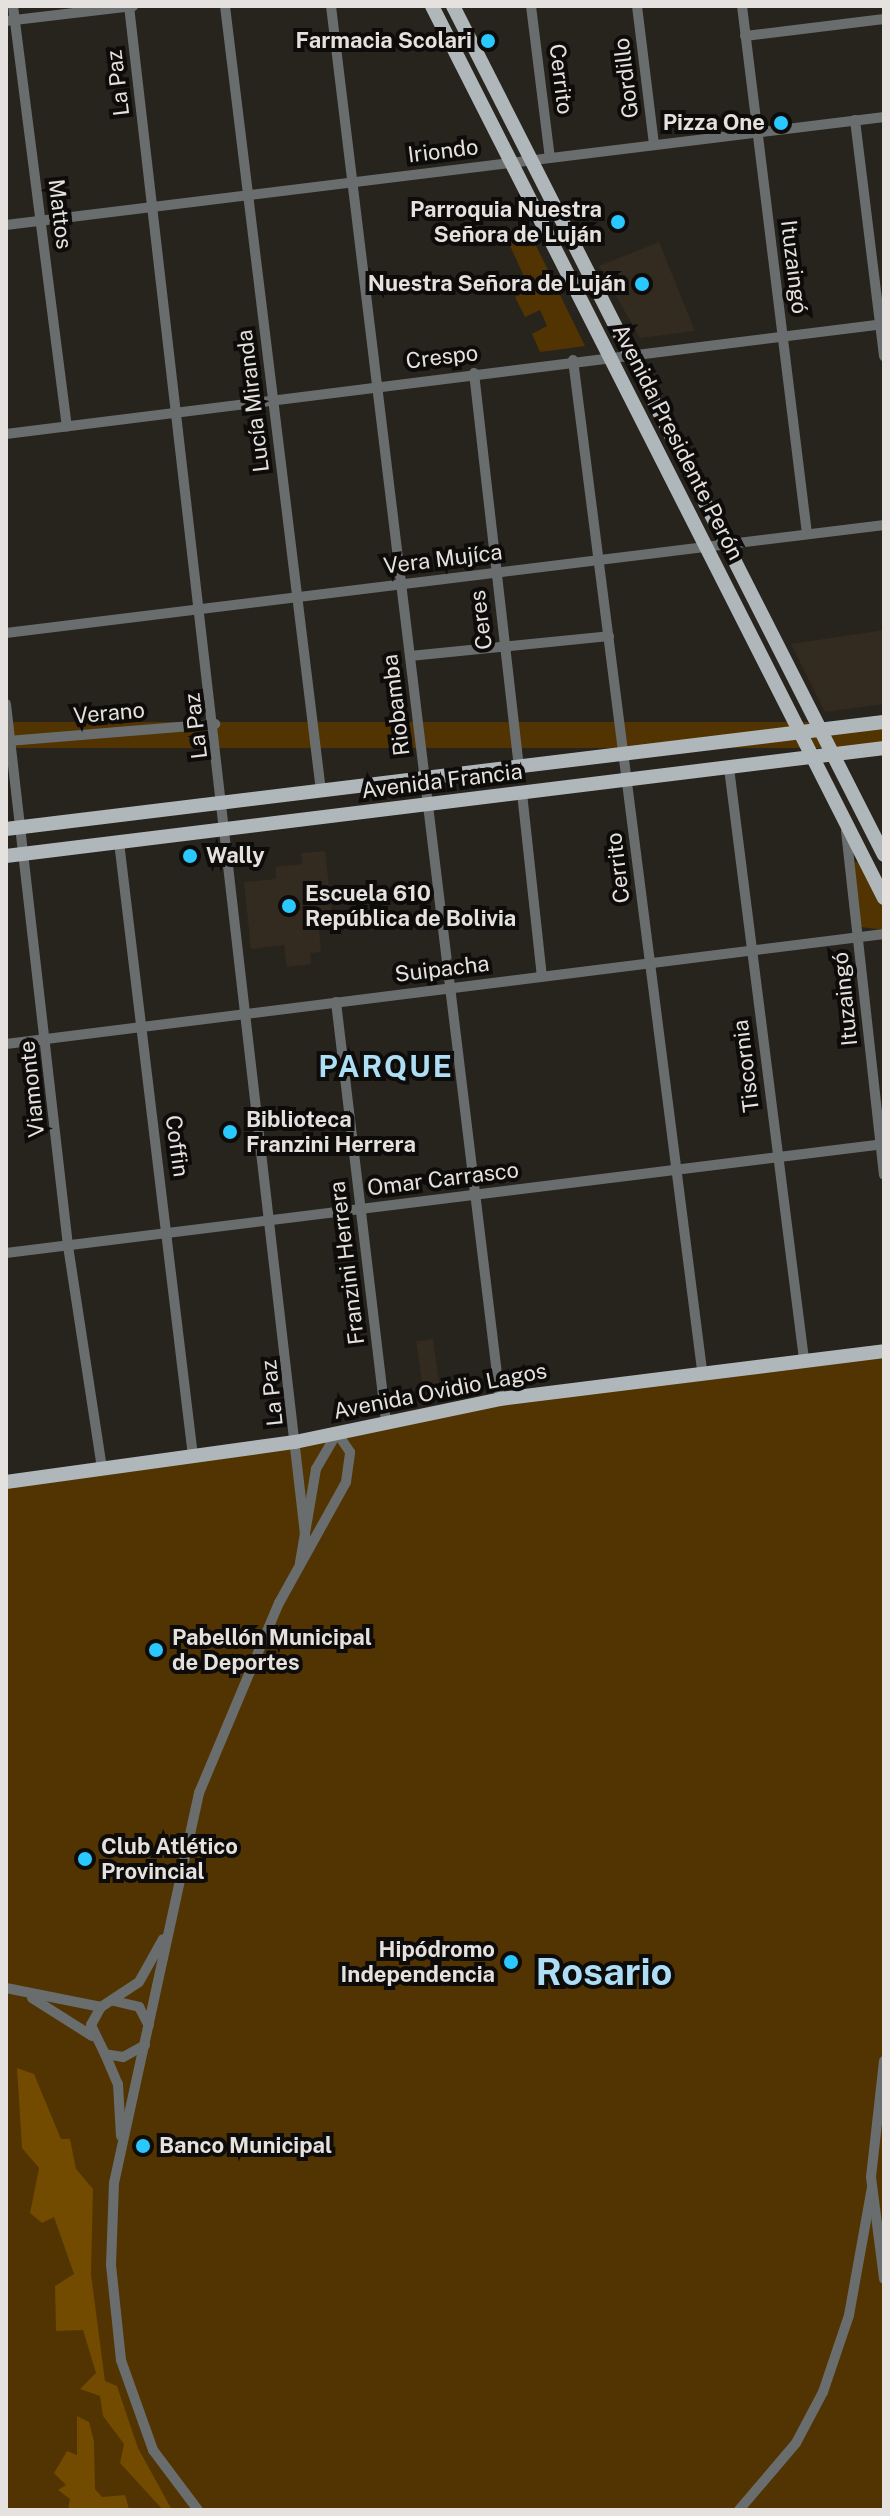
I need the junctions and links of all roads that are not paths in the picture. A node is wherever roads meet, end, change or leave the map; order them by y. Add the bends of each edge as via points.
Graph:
1 (13, 6) edge
2 (131, 6) edge
3 (225, 6) edge
4 (331, 6) edge
5 (432, 6) edge
6 (453, 6) edge
7 (531, 6) edge
8 (637, 6) edge
9 (742, 6) edge
10 (884, 19) edge
11 (10, 20) edge
12 (745, 36) junction
13 (884, 117) edge
14 (855, 120) junction
15 (757, 132) junction
16 (654, 145) junction
17 (550, 158) junction
18 (532, 160) junction
19 (512, 163) junction
20 (352, 183) junction
21 (249, 196) junction
22 (153, 207) junction
23 (40, 221) junction
24 (6, 225) edge
25 (882, 324) edge
26 (783, 335) junction
27 (630, 353) junction
28 (610, 355) junction
29 (884, 356) edge
30 (573, 360) junction
31 (474, 373) junction
32 (377, 386) junction
33 (274, 400) junction
34 (178, 412) junction
35 (67, 427) junction
36 (6, 434) edge
37 (884, 525) edge
38 (807, 534) junction
39 (726, 544) junction
40 (707, 546) junction
41 (598, 560) junction
42 (496, 573) junction
43 (401, 584) junction
44 (297, 597) junction
45 (202, 609) junction
46 (6, 633) edge
47 (609, 636) junction
48 (505, 646) junction
49 (410, 656) junction
50 (6, 704) edge
51 (884, 722) edge
52 (215, 724) junction
53 (821, 730) junction
54 (801, 732) junction
55 (9, 741) edge
56 (884, 748) edge
57 (625, 754) junction
58 (834, 755) junction
59 (814, 758) junction
60 (519, 767) junction
61 (729, 768) junction
62 (425, 778) junction
63 (628, 780) junction
64 (321, 791) junction
65 (522, 793) junction
66 (225, 803) junction
67 (428, 805) junction
68 (845, 819) junction
69 (14, 828) edge
70 (228, 829) junction
71 (119, 842) junction
72 (24, 854) junction
73 (884, 855) edge
74 (6, 856) edge
75 (884, 898) edge
76 (884, 934) edge
77 (859, 936) junction
78 (752, 950) junction
79 (649, 963) junction
80 (542, 976) junction
81 (450, 988) junction
82 (336, 1002) junction
83 (250, 1013) junction
84 (141, 1027) junction
85 (47, 1039) junction
86 (6, 1044) edge
87 (882, 1144) edge
88 (777, 1157) junction
89 (677, 1171) junction
90 (884, 1175) edge
91 (471, 1196) junction
92 (361, 1209) junction
93 (271, 1219) junction
94 (169, 1233) junction
95 (68, 1246) junction
96 (6, 1253) edge
97 (884, 1351) edge
98 (804, 1359) junction
99 (702, 1370) junction
100 (500, 1399) junction
101 (386, 1423) junction
102 (337, 1433) junction
103 (295, 1442) junction
104 (193, 1456) junction
105 (102, 1468) junction
106 (6, 1482) edge
107 (306, 1543) junction
108 (300, 1563) junction
109 (166, 1934) junction
110 (6, 1988) edge
111 (27, 1995) junction
112 (112, 2001) junction
113 (101, 2007) junction
114 (149, 2027) junction
115 (92, 2036) junction
116 (145, 2045) junction
117 (105, 2054) junction
118 (884, 2061) edge
119 (121, 2138) junction
120 (872, 2187) junction
121 (884, 2279) edge
122 (198, 2510) edge
123 (739, 2510) edge

1 - 11 street, Mattos
2 - 11 street
2 - 22 street, La Paz
3 - 21 street, Lucía Miranda
4 - 20 street, Riobamba
5 - 19 main road, Avenida Presidente Perón
6 - 18 main road, Avenida Presidente Perón
7 - 17 street, Cerrito
8 - 16 street, Gordillo
9 - 12 street, Ituzaingó
10 - 12 street
11 - 23 street, Mattos
12 - 15 street, Ituzaingó
13 - 14 street, Iriondo
14 - 15 street, Iriondo
14 - 25 street
15 - 16 street, Iriondo
15 - 26 street, Ituzaingó
16 - 17 street, Iriondo
17 - 18 street, Iriondo
18 - 19 street, Iriondo
18 - 27 main road, Avenida Presidente Perón
19 - 20 street, Iriondo
19 - 28 main road, Avenida Presidente Perón
20 - 21 street, Iriondo
20 - 32 street, Riobamba
21 - 22 street, Iriondo
21 - 33 street, Lucía Miranda
22 - 23 street, Iriondo
22 - 34 street, La Paz
23 - 24 street, Iriondo
23 - 35 street, Mattos
25 - 26 street, Crespo
25 - 29 street
26 - 27 street, Crespo
26 - 38 street, Ituzaingó
27 - 28 street, Crespo
27 - 39 main road, Avenida Presidente Perón
28 - 30 street, Crespo
28 - 40 main road, Avenida Presidente Perón
30 - 31 street, Crespo
30 - 41 street, Cerrito
31 - 32 street, Crespo
31 - 42 street, Ceres
32 - 33 street, Crespo
32 - 43 street, Riobamba
33 - 34 street, Crespo
33 - 44 street, Lucía Miranda
34 - 35 street, Crespo
34 - 45 street, La Paz
35 - 36 street, Crespo
37 - 38 street, Vera Mujíca
38 - 39 street, Vera Mujíca
39 - 40 street, Vera Mujíca
39 - 53 main road, Avenida Presidente Perón
40 - 41 street, Vera Mujíca
40 - 54 main road, Avenida Presidente Perón
41 - 42 street, Vera Mujíca
41 - 47 street, Cerrito
42 - 43 street, Vera Mujíca
42 - 48 street, Ceres
43 - 44 street, Vera Mujíca
43 - 49 street, Riobamba
44 - 45 street, Vera Mujíca
44 - 64 street, Lucía Miranda
45 - 46 street, Vera Mujíca
45 - 52 street, La Paz
47 - 48 street
47 - 57 street, Cerrito
48 - 49 street
48 - 60 street, Ceres
49 - 62 street, Riobamba
50 - 55 street, Viamonte
51 - 53 main road, Avenida Francia
52 - 55 street, Verano
52 - 66 street, La Paz
53 - 54 main road, Avenida Francia
53 - 58 main road, Avenida Presidente Perón
54 - 57 main road, Avenida Francia
54 - 59 main road, Avenida Presidente Perón
55 - 69 street, Viamonte
56 - 58 main road, Avenida Francia
57 - 60 main road, Avenida Francia
57 - 63 street, Cerrito
58 - 59 main road, Avenida Francia
58 - 73 main road, Avenida Presidente Perón
59 - 61 main road, Avenida Francia
59 - 68 main road, Avenida Presidente Perón
60 - 62 main road, Avenida Francia
61 - 63 main road, Avenida Francia
61 - 78 street, Tiscornia
62 - 64 main road, Avenida Francia
62 - 67 street, Riobamba
63 - 65 main road, Avenida Francia
63 - 79 street, Cerrito
64 - 66 main road, Avenida Francia
65 - 67 main road, Avenida Francia
65 - 80 street
66 - 69 main road, Avenida Francia
66 - 70 street, La Paz
67 - 70 main road, Avenida Francia
67 - 81 street, Riobamba
68 - 75 main road, Avenida Presidente Perón
68 - 77 street, Ituzaingó
69 - 72 street, Viamonte
70 - 71 main road, Avenida Francia
70 - 83 street, La Paz
71 - 72 main road, Avenida Francia
71 - 84 street, Coffin
72 - 74 main road, Avenida Francia
72 - 85 street, Viamonte
76 - 77 street, Suipacha
77 - 78 street, Suipacha
77 - 87 street, Ituzaingó
78 - 79 street, Suipacha
78 - 88 street, Tiscornia
79 - 80 street, Suipacha
79 - 89 street, Cerrito
80 - 81 street, Suipacha
81 - 82 street, Suipacha
81 - 91 street, Riobamba
82 - 83 street, Suipacha
82 - 92 street, Franzini Herrera
83 - 84 street, Suipacha
83 - 93 street, La Paz
84 - 85 street, Suipacha
84 - 94 street, Coffin
85 - 86 street, Suipacha
85 - 95 street, Viamonte
87 - 88 street, Omar Carrasco
87 - 90 street, Ituzaingó
88 - 89 street, Omar Carrasco
88 - 98 street, Tiscornia
89 - 91 street, Omar Carrasco
89 - 99 street, Cerrito
91 - 92 street, Omar Carrasco
91 - 100 street, Riobamba
92 - 93 street, Omar Carrasco
92 - 101 street, Franzini Herrera
93 - 94 street, Omar Carrasco
93 - 103 street, La Paz
94 - 95 street, Omar Carrasco
94 - 104 street, Coffin
95 - 96 street, Omar Carrasco
95 - 105 street, Viamonte
97 - 98 main road, Avenida Ovidio Lagos
98 - 99 main road, Avenida Ovidio Lagos
99 - 100 main road, Avenida Ovidio Lagos
100 - 101 main road, Avenida Ovidio Lagos
101 - 102 main road, Avenida Ovidio Lagos
102 - 103 main road, Avenida Ovidio Lagos
102 - 107 street via 316,1469
102 - 108 street via 351,1467
103 - 104 main road, Avenida Ovidio Lagos
103 - 107 street, La Paz
104 - 105 main road, Avenida Ovidio Lagos
105 - 106 main road, Avenida Ovidio Lagos
107 - 108 street
108 - 109 street via 199,1793
109 - 112 street via 139,1982
109 - 114 street
110 - 111 street
111 - 113 street
111 - 115 street
112 - 113 street
112 - 114 street via 139,2007
113 - 115 street
114 - 116 street
115 - 117 street
116 - 117 street via 123,2057
116 - 119 street
117 - 119 street via 118,2084
118 - 120 street
119 - 122 street via 111,2265 121,2360 153,2450
120 - 121 street
120 - 123 street via 849,2315 823,2392 796,2443

